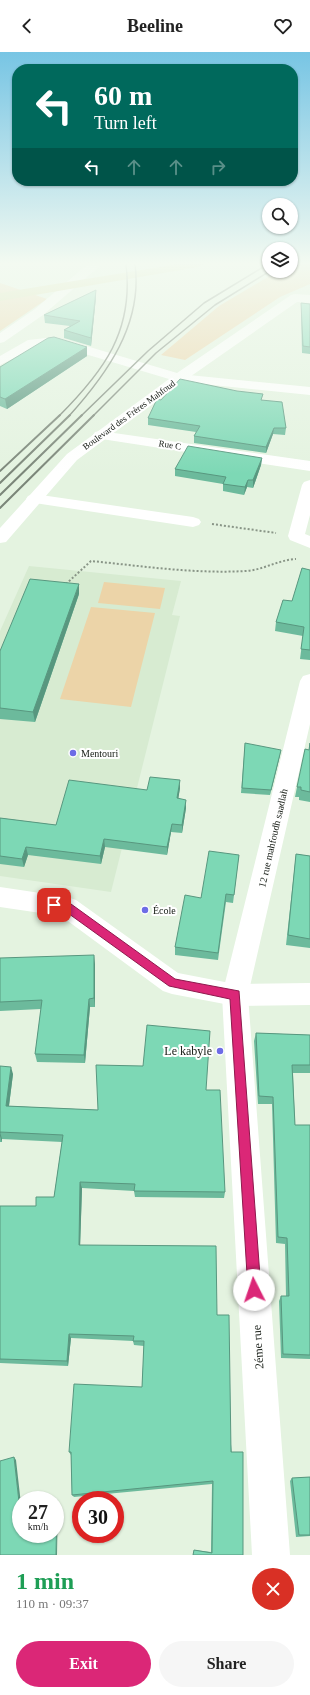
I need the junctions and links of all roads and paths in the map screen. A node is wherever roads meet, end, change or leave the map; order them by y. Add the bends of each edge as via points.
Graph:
1 (243, 334) edge
2 (0, 361) edge
3 (179, 378) junction
4 (310, 391) edge
5 (100, 435) junction
6 (310, 466) edge
7 (310, 485) edge
8 (34, 499) junction
9 (193, 522) joint
10 (0, 538) edge
11 (303, 540) edge
12 (302, 559) dead end
13 (64, 586) edge
14 (310, 681) edge
15 (0, 897) edge
16 (310, 994) edge
17 (235, 995) junction
18 (272, 1555) edge

1 - 3 street
2 - 3 street, Boulevard des Frères Mahfoud via 33,343 56,341
3 - 4 street
3 - 5 street, Boulevard des Frères Mahfoud
5 - 6 street, Rue C
5 - 8 street, Boulevard des Frères Mahfoud via 72,457
7 - 11 street
8 - 9 street
8 - 10 street, Boulevard des Frères Mahfoud
9 - 11 path
12 - 13 path via 288,559 248,571 165,569 91,561
14 - 17 street, 12 rue mahfoudh saadlah
15 - 17 street via 67,907 172,983
16 - 17 street
17 - 18 street, 2éme rue

